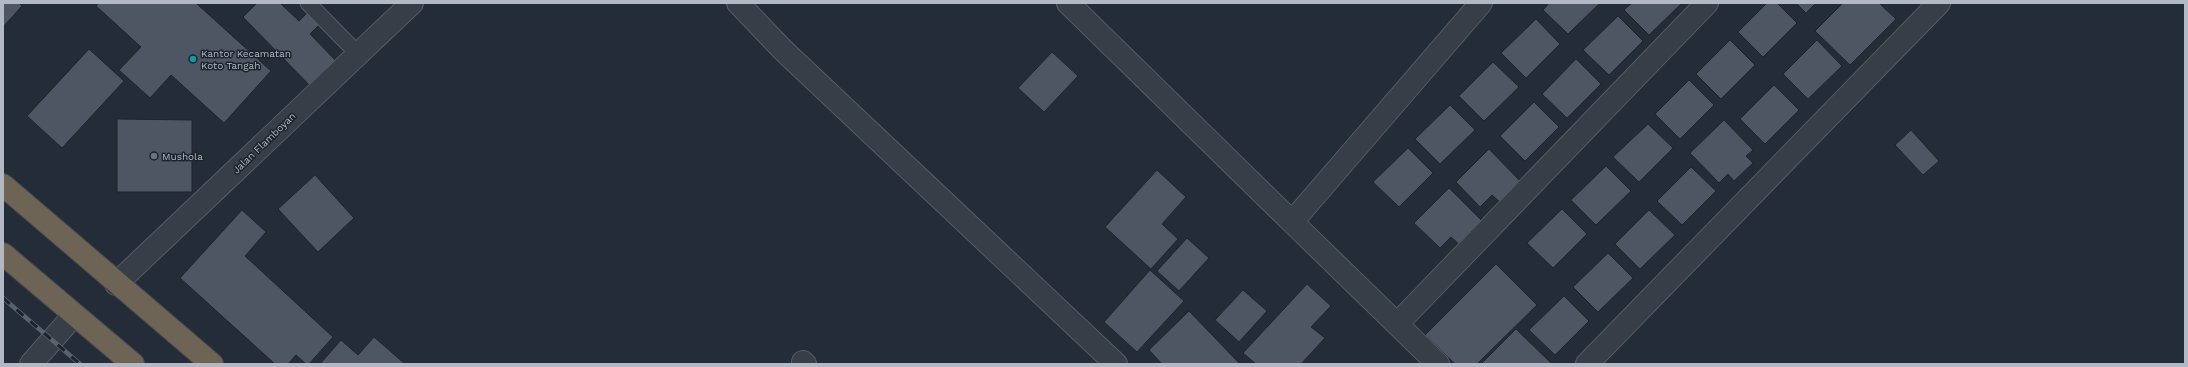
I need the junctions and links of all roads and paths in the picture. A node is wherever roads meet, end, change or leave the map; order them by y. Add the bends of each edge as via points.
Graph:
1 (308, 3) edge
2 (412, 3) edge
3 (738, 3) edge
4 (1068, 3) edge
5 (1481, 3) edge
6 (1707, 3) edge
7 (1935, 5) edge
8 (358, 54) junction
9 (3, 185) edge
10 (1292, 222) junction
11 (3, 254) edge
12 (116, 284) junction
13 (74, 315) junction
14 (1398, 323) junction
15 (31, 364) edge
16 (133, 364) edge
17 (212, 364) edge
18 (1116, 364) edge
19 (1438, 364) edge
20 (1587, 364) edge

1 - 8 lane
2 - 8 street, Jalan Flamboyan
3 - 18 street via 784,51
4 - 10 street
5 - 10 street
6 - 14 street
7 - 20 street
8 - 12 street, Jalan Flamboyan
9 - 12 highway
10 - 14 street
11 - 13 highway
12 - 17 highway
13 - 15 street
13 - 16 highway
14 - 19 street

